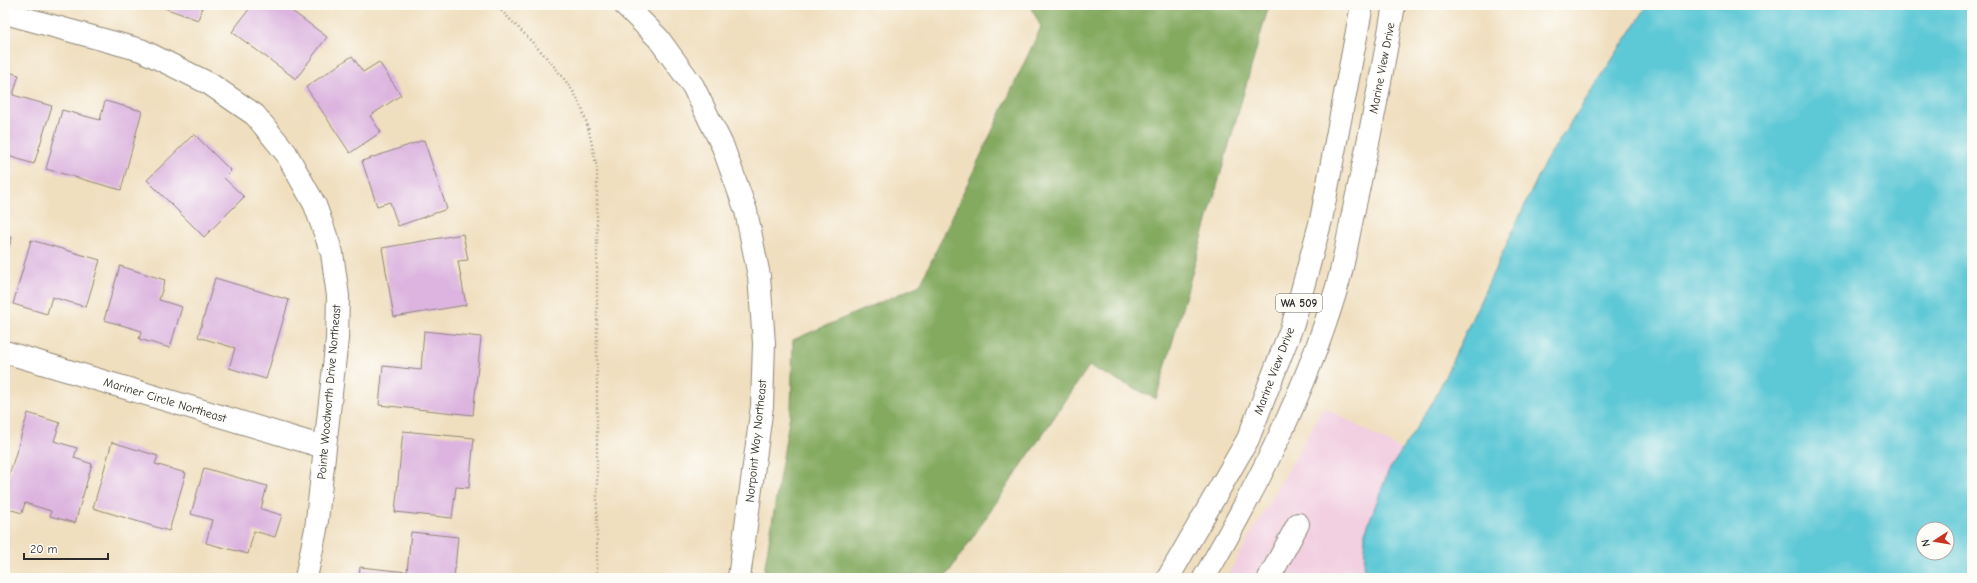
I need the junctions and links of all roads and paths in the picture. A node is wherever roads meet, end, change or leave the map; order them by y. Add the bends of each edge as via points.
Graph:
1 (496, 5) edge
2 (625, 5) edge
3 (1362, 5) edge
4 (1394, 5) edge
5 (5, 13) edge
6 (5, 352) edge
7 (324, 447) junction
8 (1298, 524) dead end
9 (306, 578) edge
10 (597, 578) edge
11 (739, 578) edge
12 (1168, 578) edge
13 (1204, 578) edge
14 (1269, 578) edge

1 - 10 path via 572,91 586,123 597,168
2 - 11 main road, Norpoint Way Northeast via 658,38 693,86 723,147 746,210 759,276 764,343 762,406
3 - 12 main road, Marine View Drive / WA 509 via 1321,220 1293,324 1248,439
4 - 13 main road, Marine View Drive / WA 509 via 1337,289 1310,367 1286,424 1253,492
5 - 7 main road, Pointe Woodworth Drive Northeast via 141,50 210,84 255,115 286,153 315,205 332,253 338,296 337,339
6 - 7 main road, Mariner Circle Northeast
7 - 9 main road, Pointe Woodworth Drive Northeast via 316,529
8 - 14 main road

